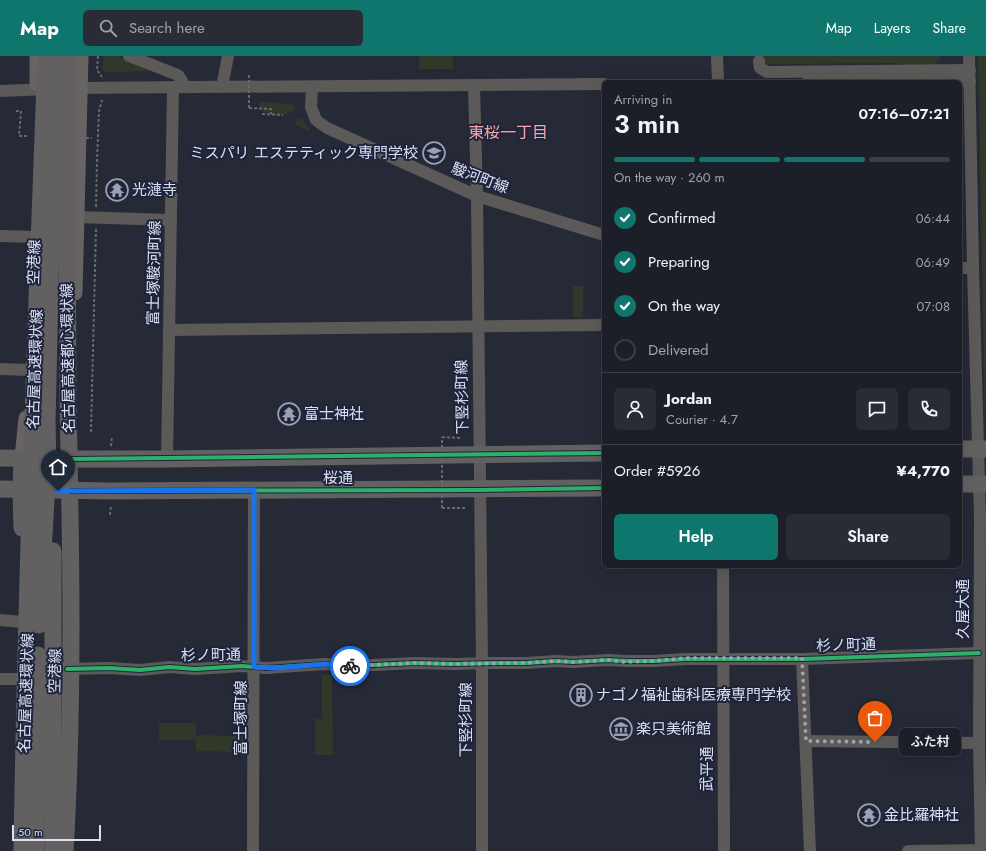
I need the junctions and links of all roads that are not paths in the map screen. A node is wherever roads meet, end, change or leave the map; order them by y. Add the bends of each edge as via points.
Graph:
1 (37, 56) edge
2 (46, 56) edge
3 (55, 56) edge
4 (68, 56) edge
5 (81, 56) edge
6 (129, 56) edge
7 (228, 56) edge
8 (718, 56) edge
9 (969, 56) edge
10 (759, 61) dead end
11 (970, 76) junction
12 (718, 80) edge
13 (861, 80) edge
14 (602, 84) edge
15 (474, 86) junction
16 (179, 87) junction
17 (222, 87) junction
18 (312, 87) junction
19 (80, 88) junction
20 (56, 89) junction
21 (37, 90) junction
22 (0, 91) edge
23 (477, 196) junction
24 (77, 218) junction
25 (171, 220) junction
26 (602, 234) edge
27 (0, 236) edge
28 (35, 236) junction
29 (962, 268) edge
30 (973, 268) junction
31 (602, 325) edge
32 (477, 328) junction
33 (169, 330) junction
34 (0, 369) edge
35 (30, 370) junction
36 (962, 449) edge
37 (982, 449) edge
38 (602, 453) edge
39 (479, 454) junction
40 (0, 458) edge
41 (22, 458) junction
42 (167, 459) junction
43 (72, 460) junction
44 (48, 464) junction
45 (962, 484) edge
46 (982, 484) edge
47 (602, 488) edge
48 (0, 489) edge
49 (21, 490) junction
50 (254, 490) junction
51 (480, 490) junction
52 (71, 491) junction
53 (722, 568) edge
54 (0, 620) edge
55 (22, 622) junction
56 (979, 653) junction
57 (722, 658) junction
58 (802, 658) junction
59 (482, 664) junction
60 (254, 667) junction
61 (67, 669) junction
62 (0, 679) edge
63 (21, 679) junction
64 (806, 741) junction
65 (979, 744) junction
66 (983, 850) edge
67 (15, 851) edge
68 (22, 851) edge
69 (36, 851) edge
70 (53, 851) edge
71 (64, 851) edge
72 (253, 851) edge
73 (482, 851) edge
74 (724, 851) edge
75 (810, 851) edge
76 (908, 851) edge

1 - 21 main road, 空港線
2 - 68 highway, 名古屋高速環状線, bridge
3 - 20 highway
4 - 71 highway, 名古屋高速都心環状線, bridge via 67,291 71,572 70,754
5 - 19 main road, 空港線
6 - 16 street via 178,75
7 - 17 street
8 - 12 street
9 - 11 street, 久屋大通
10 - 11 street via 760,68 768,72
11 - 13 street
11 - 30 street, 久屋大通
14 - 15 street
15 - 18 street
15 - 23 street, 下竪杉町線
16 - 17 street
16 - 19 street
16 - 25 street, 富士塚駿河町線
17 - 18 street
18 - 23 street, 駿河町線 via 311,107 316,120 326,128
19 - 20 street
19 - 24 main road, 空港線
20 - 21 street
20 - 44 highway, bridge via 51,216
21 - 22 street
21 - 28 main road, 空港線
23 - 26 street, 駿河町線
23 - 32 street, 下竪杉町線
24 - 25 street
24 - 43 main road, 空港線
25 - 33 street, 富士塚駿河町線
27 - 28 street
28 - 35 main road, 空港線
29 - 30 street
30 - 37 street, 久屋大通
31 - 32 street
32 - 33 street
32 - 39 street, 下竪杉町線
33 - 42 street, 富士塚駿河町線
34 - 35 street
35 - 41 main road, 空港線
36 - 37 highway
37 - 46 street, 久屋大通
38 - 39 highway, 桜通
39 - 42 highway, 桜通
39 - 51 street, 下竪杉町線
40 - 41 highway, 桜通
41 - 43 highway, 桜通
41 - 49 highway, 空港線
42 - 43 highway, 桜通
43 - 52 highway, 空港線
44 - 69 highway, bridge via 38,634
44 - 70 highway, bridge via 53,483
45 - 46 highway
46 - 56 street, 久屋大通
47 - 51 highway, 桜通
48 - 49 highway, 桜通
49 - 52 highway, 桜通
49 - 55 highway, 空港線
50 - 51 highway, 桜通
50 - 52 highway, 桜通
50 - 60 street, 富士塚町線
51 - 59 street, 下竪杉町線
52 - 61 highway, 空港線
53 - 57 street, 武平通
54 - 55 street
55 - 63 highway, 空港線
56 - 58 street, 杉ノ町通
56 - 65 street, 久屋大通
57 - 58 street, 杉ノ町通
57 - 59 street, 杉ノ町通
57 - 74 street, 武平通
58 - 64 street
59 - 60 street, 杉ノ町通 via 325,664
59 - 73 street, 下竪杉町線
60 - 61 street, 杉ノ町通
60 - 72 street, 富士塚町線
61 - 71 highway, 空港線
62 - 63 street
63 - 67 highway, 空港線
64 - 65 street
64 - 75 street
65 - 66 street, 久屋大通
66 - 76 street

